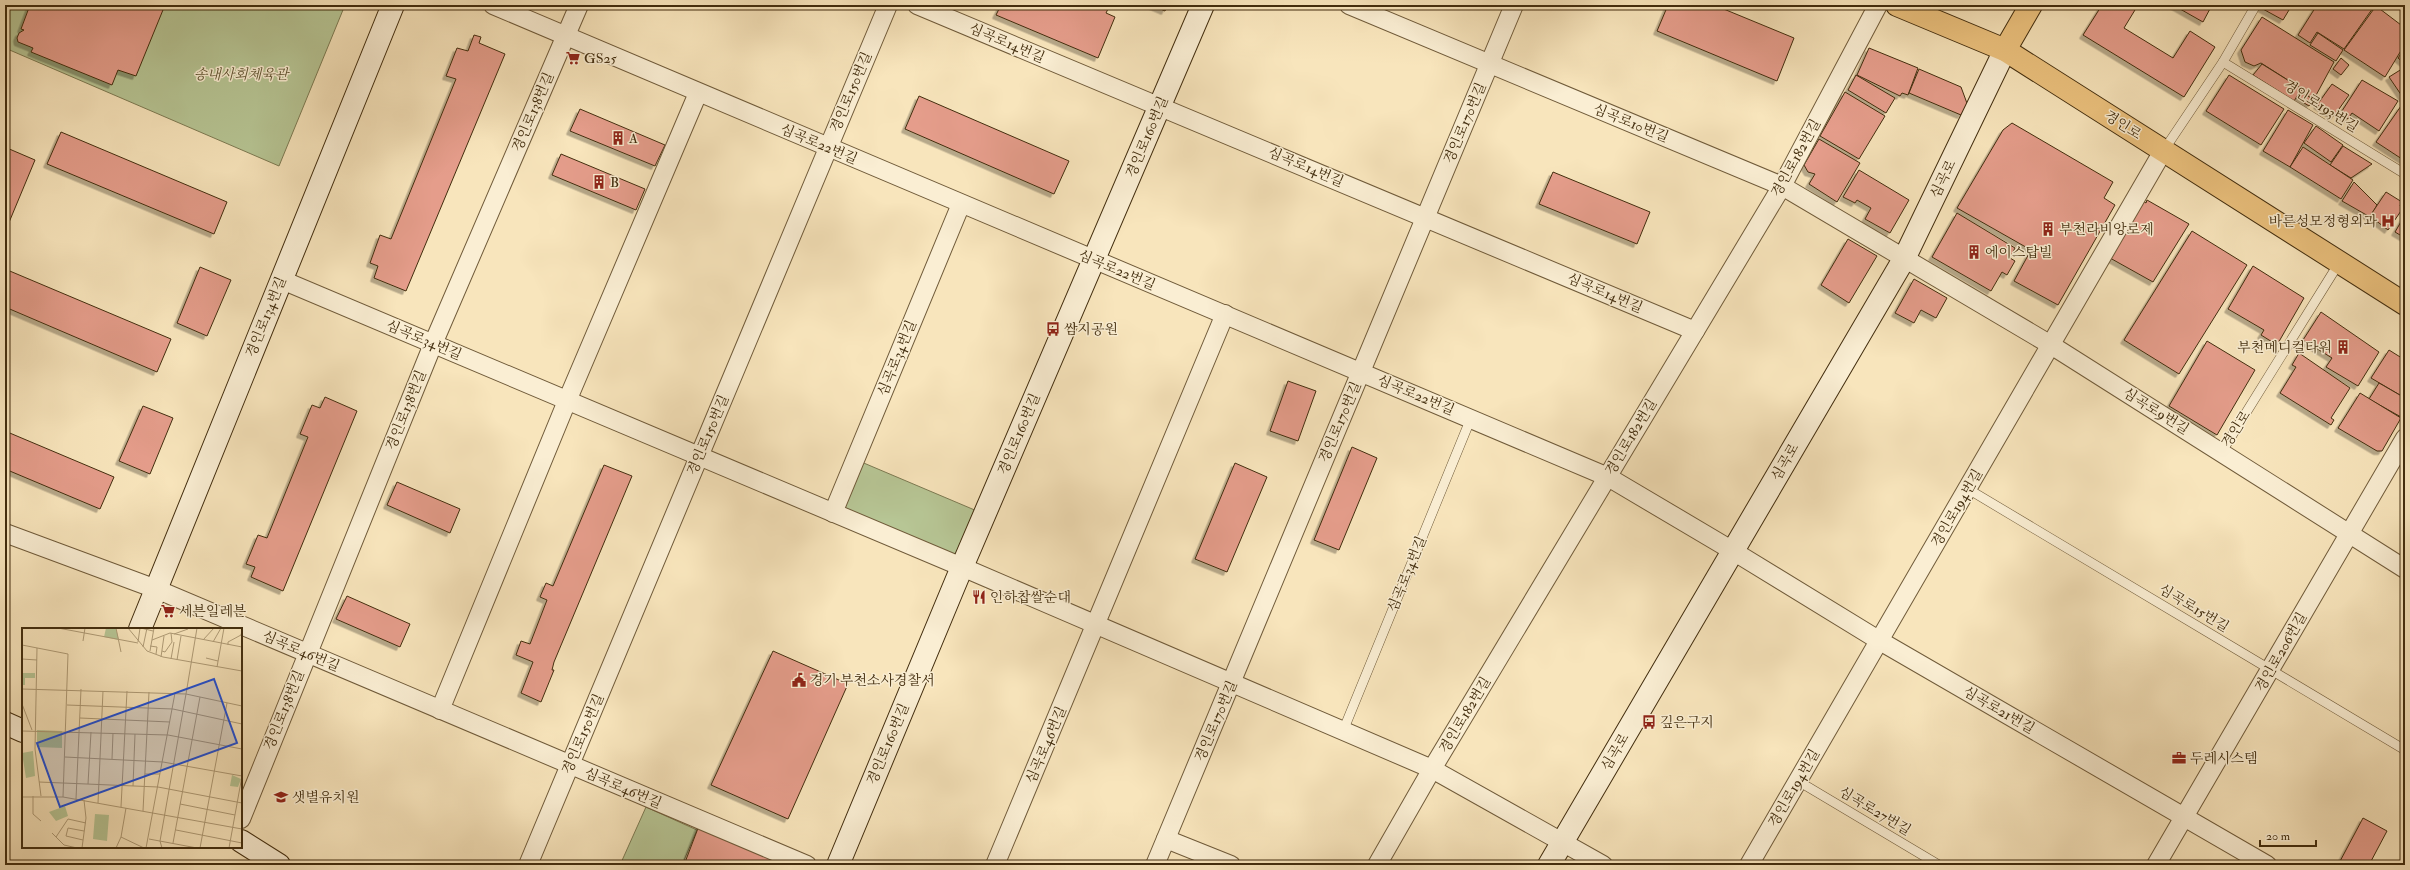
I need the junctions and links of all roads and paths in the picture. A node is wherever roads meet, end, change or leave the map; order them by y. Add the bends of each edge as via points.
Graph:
1 (393, 5) edge
2 (493, 5) edge
3 (579, 5) edge
4 (888, 5) edge
5 (917, 5) edge
6 (1203, 5) edge
7 (1349, 5) edge
8 (1514, 5) edge
9 (1878, 5) edge
10 (1897, 5) edge
11 (2031, 5) edge
12 (2256, 5) edge
13 (566, 37) junction
14 (2005, 50) junction
15 (2223, 62) junction
16 (1489, 65) junction
17 (698, 93) junction
18 (1160, 106) junction
19 (828, 147) junction
20 (2163, 151) junction
21 (2405, 174) edge
22 (1782, 186) junction
23 (960, 204) junction
24 (1426, 217) junction
25 (1904, 259) junction
26 (1094, 260) junction
27 (2339, 263) junction
28 (282, 280) junction
29 (2405, 304) edge
30 (1225, 314) junction
31 (1695, 331) junction
32 (433, 344) junction
33 (2051, 345) junction
34 (1361, 371) junction
35 (567, 401) junction
36 (1471, 418) junction
37 (2405, 438) edge
38 (2221, 453) junction
39 (699, 456) junction
40 (1608, 477) junction
41 (1968, 489) junction
42 (833, 513) junction
43 (5, 533) edge
44 (2350, 534) junction
45 (1734, 551) junction
46 (962, 567) junction
47 (2405, 569) edge
48 (156, 589) junction
49 (1097, 625) junction
50 (140, 628) edge
51 (1880, 641) junction
52 (307, 653) junction
53 (2270, 670) junction
54 (1232, 683) junction
55 (440, 710) junction
56 (5, 723) edge
57 (22, 731) edge
58 (1343, 731) junction
59 (2405, 750) edge
60 (570, 765) junction
61 (1432, 769) junction
62 (1798, 781) junction
63 (242, 816) edge
64 (2184, 817) junction
65 (1166, 839) junction
66 (1562, 841) junction
67 (242, 842) edge
68 (279, 865) edge
69 (528, 865) edge
70 (807, 865) edge
71 (838, 865) edge
72 (995, 865) edge
73 (1155, 865) edge
74 (1231, 865) edge
75 (1377, 865) edge
76 (1548, 865) edge
77 (1603, 865) edge
78 (1749, 865) edge
79 (1939, 865) edge
80 (2156, 865) edge
81 (2267, 865) edge

1 - 28 street, 경인로134번길
2 - 13 street, 심곡로22번길
3 - 13 street, 경인로138번길
4 - 19 street, 경인로150번길
5 - 18 street, 심곡로14번길
6 - 18 street, 경인로160번길
7 - 16 street, 심곡로10번길
8 - 16 street, 경인로170번길
9 - 22 street, 경인로182번길
10 - 14 main road, 경인로
11 - 14 main road
12 - 15 lane
13 - 17 street, 심곡로22번길
13 - 32 street, 경인로138번길
14 - 20 main road, 경인로
14 - 25 street, 심곡로
15 - 20 lane
15 - 21 lane, 경인로193번길
16 - 22 street, 심곡로10번길
16 - 24 street, 경인로170번길
17 - 19 street, 심곡로22번길
17 - 35 street
18 - 24 street, 심곡로14번길
18 - 26 street, 경인로160번길
19 - 23 street, 심곡로22번길
19 - 39 street, 경인로150번길
20 - 27 main road, 경인로
20 - 33 street, 경인로194번길
22 - 25 street, 심곡로10번길
22 - 31 street, 경인로182번길
23 - 26 street, 심곡로22번길
23 - 42 street, 심곡로34번길
24 - 31 street, 심곡로14번길
24 - 34 street, 경인로170번길
25 - 33 street, 심곡로9번길
25 - 45 street, 심곡로
26 - 30 street, 심곡로22번길
26 - 46 street, 경인로160번길
27 - 29 main road, 경인로
27 - 38 lane, 경인로
28 - 32 street, 심곡로34번길
28 - 48 street, 경인로134번길
30 - 34 street, 심곡로22번길
30 - 49 street
31 - 40 street, 경인로182번길
32 - 35 street, 심곡로34번길
32 - 52 street, 경인로138번길
33 - 38 street, 심곡로9번길
33 - 41 street, 경인로194번길
34 - 36 street, 심곡로22번길
34 - 54 street, 경인로170번길
35 - 39 street, 심곡로34번길
35 - 55 street
36 - 40 street, 심곡로22번길
36 - 58 lane, 심곡로34번길
37 - 44 street, 경인로206번길
38 - 44 street, 심곡로9번길
39 - 42 street, 심곡로34번길
39 - 60 street, 경인로150번길
40 - 45 street, 심곡로22번길
40 - 61 street, 경인로182번길
41 - 51 street, 경인로194번길
41 - 53 lane, 심곡로15번길
42 - 46 street, 심곡로34번길
43 - 48 street, 심곡로46번길
44 - 47 street, 심곡로9번길
44 - 53 street, 경인로206번길
45 - 51 street, 심곡로21번길
45 - 66 street, 심곡로
46 - 49 street, 심곡로34번길
46 - 71 street, 경인로160번길
48 - 50 street, 경인로134번길
48 - 52 street, 심곡로46번길
49 - 54 street, 심곡로34번길
49 - 72 street, 심곡로46번길
51 - 62 street, 경인로194번길
51 - 64 street, 심곡로21번길
52 - 55 street, 심곡로46번길
52 - 63 street, 경인로138번길
53 - 59 lane, 심곡로15번길
53 - 64 street, 경인로206번길
54 - 58 street, 심곡로34번길
54 - 65 street, 경인로170번길
55 - 60 street, 심곡로46번길
56 - 57 street
58 - 61 street, 심곡로34번길
60 - 69 street, 경인로150번길
60 - 70 street, 심곡로46번길
61 - 66 street, 심곡로34번길
61 - 75 street, 경인로182번길
62 - 78 street, 경인로194번길
62 - 79 lane, 심곡로27번길
64 - 80 street, 경인로206번길
64 - 81 street, 심곡로21번길
65 - 73 street, 경인로170번길
65 - 74 street
66 - 76 street, 심곡로
66 - 77 street, 심곡로34번길
67 - 68 street

